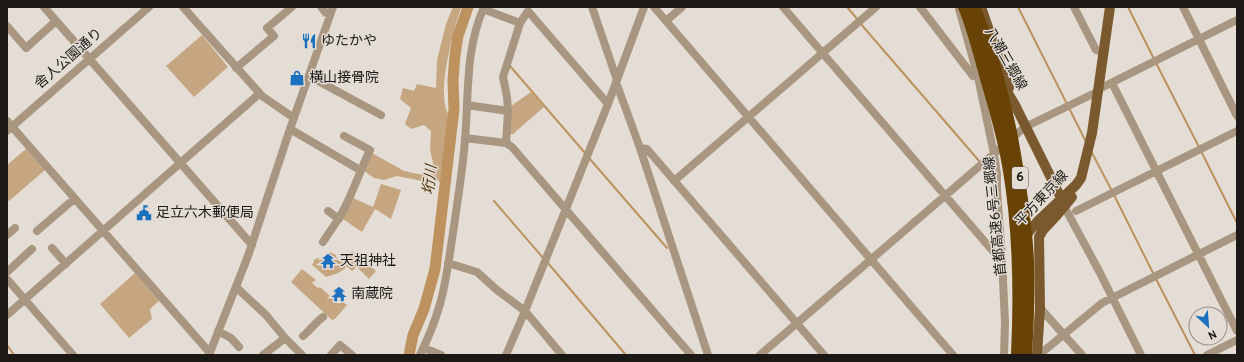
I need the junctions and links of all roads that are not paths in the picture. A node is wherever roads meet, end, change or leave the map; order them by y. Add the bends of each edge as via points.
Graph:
1 (44, 7) edge
2 (149, 7) edge
3 (183, 7) edge
4 (292, 7) edge
5 (321, 7) edge
6 (592, 7) edge
7 (644, 7) edge
8 (654, 7) edge
9 (682, 7) edge
10 (783, 7) edge
11 (876, 7) edge
12 (920, 7) edge
13 (961, 7) edge
14 (974, 7) edge
15 (981, 7) edge
16 (1074, 7) edge
17 (1110, 7) edge
18 (1183, 7) edge
19 (484, 8) edge
20 (332, 11) edge
21 (1237, 20) edge
22 (56, 21) junction
23 (666, 21) junction
24 (520, 23) junction
25 (7, 26) edge
26 (1200, 39) junction
27 (1103, 52) junction
28 (823, 54) junction
29 (89, 59) junction
30 (236, 68) junction
31 (309, 76) junction
32 (978, 78) junction
33 (616, 81) junction
34 (1112, 83) junction
35 (1099, 90) junction
36 (259, 94) junction
37 (1010, 103) junction
38 (608, 104) junction
39 (467, 105) junction
40 (508, 111) junction
41 (381, 115) dead end
42 (1237, 116) edge
43 (748, 117) junction
44 (294, 118) junction
45 (9, 126) edge
46 (1025, 127) junction
47 (290, 129) junction
48 (1237, 130) edge
49 (344, 136) dead end
50 (465, 138) junction
51 (506, 143) junction
52 (640, 148) junction
53 (994, 154) junction
54 (180, 163) junction
55 (360, 170) junction
56 (1156, 172) junction
57 (674, 181) junction
58 (945, 196) junction
59 (74, 199) junction
60 (1063, 202) junction
61 (565, 208) junction
62 (328, 211) dead end
63 (1076, 211) dead end
64 (339, 219) junction
65 (15, 228) dead end
66 (37, 231) dead end
67 (102, 231) junction
68 (7, 235) edge
69 (1237, 235) edge
70 (323, 242) dead end
71 (252, 245) junction
72 (52, 248) dead end
73 (32, 250) dead end
74 (1198, 254) junction
75 (1002, 259) junction
76 (871, 260) junction
77 (448, 263) junction
78 (66, 264) junction
79 (7, 272) edge
80 (7, 279) edge
81 (236, 287) junction
82 (1112, 297) junction
83 (25, 300) junction
84 (1040, 308) junction
85 (525, 311) junction
86 (7, 315) edge
87 (323, 317) dead end
88 (797, 324) junction
89 (218, 331) junction
90 (1237, 331) edge
91 (1064, 334) junction
92 (303, 336) dead end
93 (285, 338) junction
94 (1237, 340) edge
95 (239, 347) dead end
96 (422, 351) edge
97 (209, 354) edge
98 (1010, 354) edge
99 (73, 355) edge
100 (263, 355) edge
101 (302, 355) edge
102 (331, 355) edge
103 (352, 355) edge
104 (441, 355) edge
105 (506, 355) edge
106 (562, 355) edge
107 (691, 355) edge
108 (708, 355) edge
109 (760, 355) edge
110 (824, 355) edge
111 (953, 355) edge
112 (1026, 355) edge
113 (1033, 355) edge
114 (1038, 355) edge
115 (1082, 355) edge
116 (1141, 355) edge
117 (1207, 355) edge

1 - 22 street
2 - 29 street, 舎人公園通り
3 - 30 street
4 - 30 street via 267,28 274,36
5 - 20 street via 326,13
6 - 33 street
7 - 33 street
8 - 23 street
9 - 23 street
10 - 28 street
11 - 28 street
12 - 32 street via 973,76
13 - 32 street
13 - 37 main road, 八潮三郷線
13 - 98 highway, 首都高速6号三郷線 / 6, bridge via 976,40 1003,140 1012,197 1019,291
14 - 37 highway, 首都高速6号三郷線 / 6, bridge
15 - 37 main road, 八潮三郷線
16 - 27 street via 1096,50
17 - 27 main road, 平方東京線
18 - 26 street
19 - 24 street
19 - 39 street via 476,24 471,47
20 - 31 street
21 - 26 street
22 - 25 street via 26,48
22 - 29 street
23 - 43 street
24 - 38 street via 528,11
24 - 40 street via 503,77
26 - 34 street
26 - 42 street
27 - 35 main road, 平方東京線
28 - 43 street
28 - 58 street
29 - 45 street, 舎人公園通り
29 - 54 street
30 - 36 street
31 - 41 street
31 - 44 street
32 - 53 street
33 - 38 street
33 - 52 street
34 - 35 street
34 - 56 street
35 - 46 street
35 - 60 main road, 平方東京線 via 1090,166 1084,180
36 - 44 street
36 - 54 street
37 - 46 main road, 八潮三郷線
37 - 112 highway, 首都高速6号三郷線 / 6, bridge via 1026,226
37 - 113 highway, bridge via 1021,155 1030,219 1036,293
38 - 61 street
39 - 40 street
39 - 50 street
40 - 51 street
43 - 57 street
43 - 76 street
44 - 47 street
45 - 59 street
46 - 53 street
46 - 60 main road, 八潮三郷線
47 - 55 street
47 - 71 street
48 - 56 street
49 - 55 street via 370,150
50 - 51 street
50 - 77 street
51 - 61 street
52 - 57 street via 647,149
52 - 108 street
53 - 58 street
53 - 75 street
54 - 67 street
54 - 71 street
55 - 64 street
56 - 63 street
56 - 74 street
57 - 88 street
58 - 75 street
58 - 76 street
59 - 66 street
59 - 67 street
60 - 82 street
60 - 84 main road, 平方東京線 via 1039,237
60 - 98 main road, 平方東京線 via 1038,221 1020,244 1014,260 1016,309
61 - 85 street
61 - 107 street
62 - 64 street
64 - 70 street
65 - 68 street
67 - 78 street
67 - 97 street
69 - 74 street
71 - 81 street
72 - 78 street
73 - 79 street
74 - 82 street
74 - 90 street
75 - 98 street via 1005,323
76 - 88 street
76 - 111 street
77 - 85 street via 477,272
77 - 96 street via 440,303
78 - 83 street
80 - 83 street
81 - 89 street
81 - 93 street via 266,315
82 - 91 street
82 - 116 street
83 - 86 street
83 - 99 street
84 - 91 street
84 - 114 main road, 平方東京線
85 - 105 street
85 - 106 street
87 - 92 street
88 - 109 street
88 - 110 street
89 - 95 street via 231,338
89 - 97 street
91 - 114 street
91 - 115 street
93 - 100 street
93 - 101 street
94 - 117 street
96 - 104 street
102 - 103 street via 340,345

